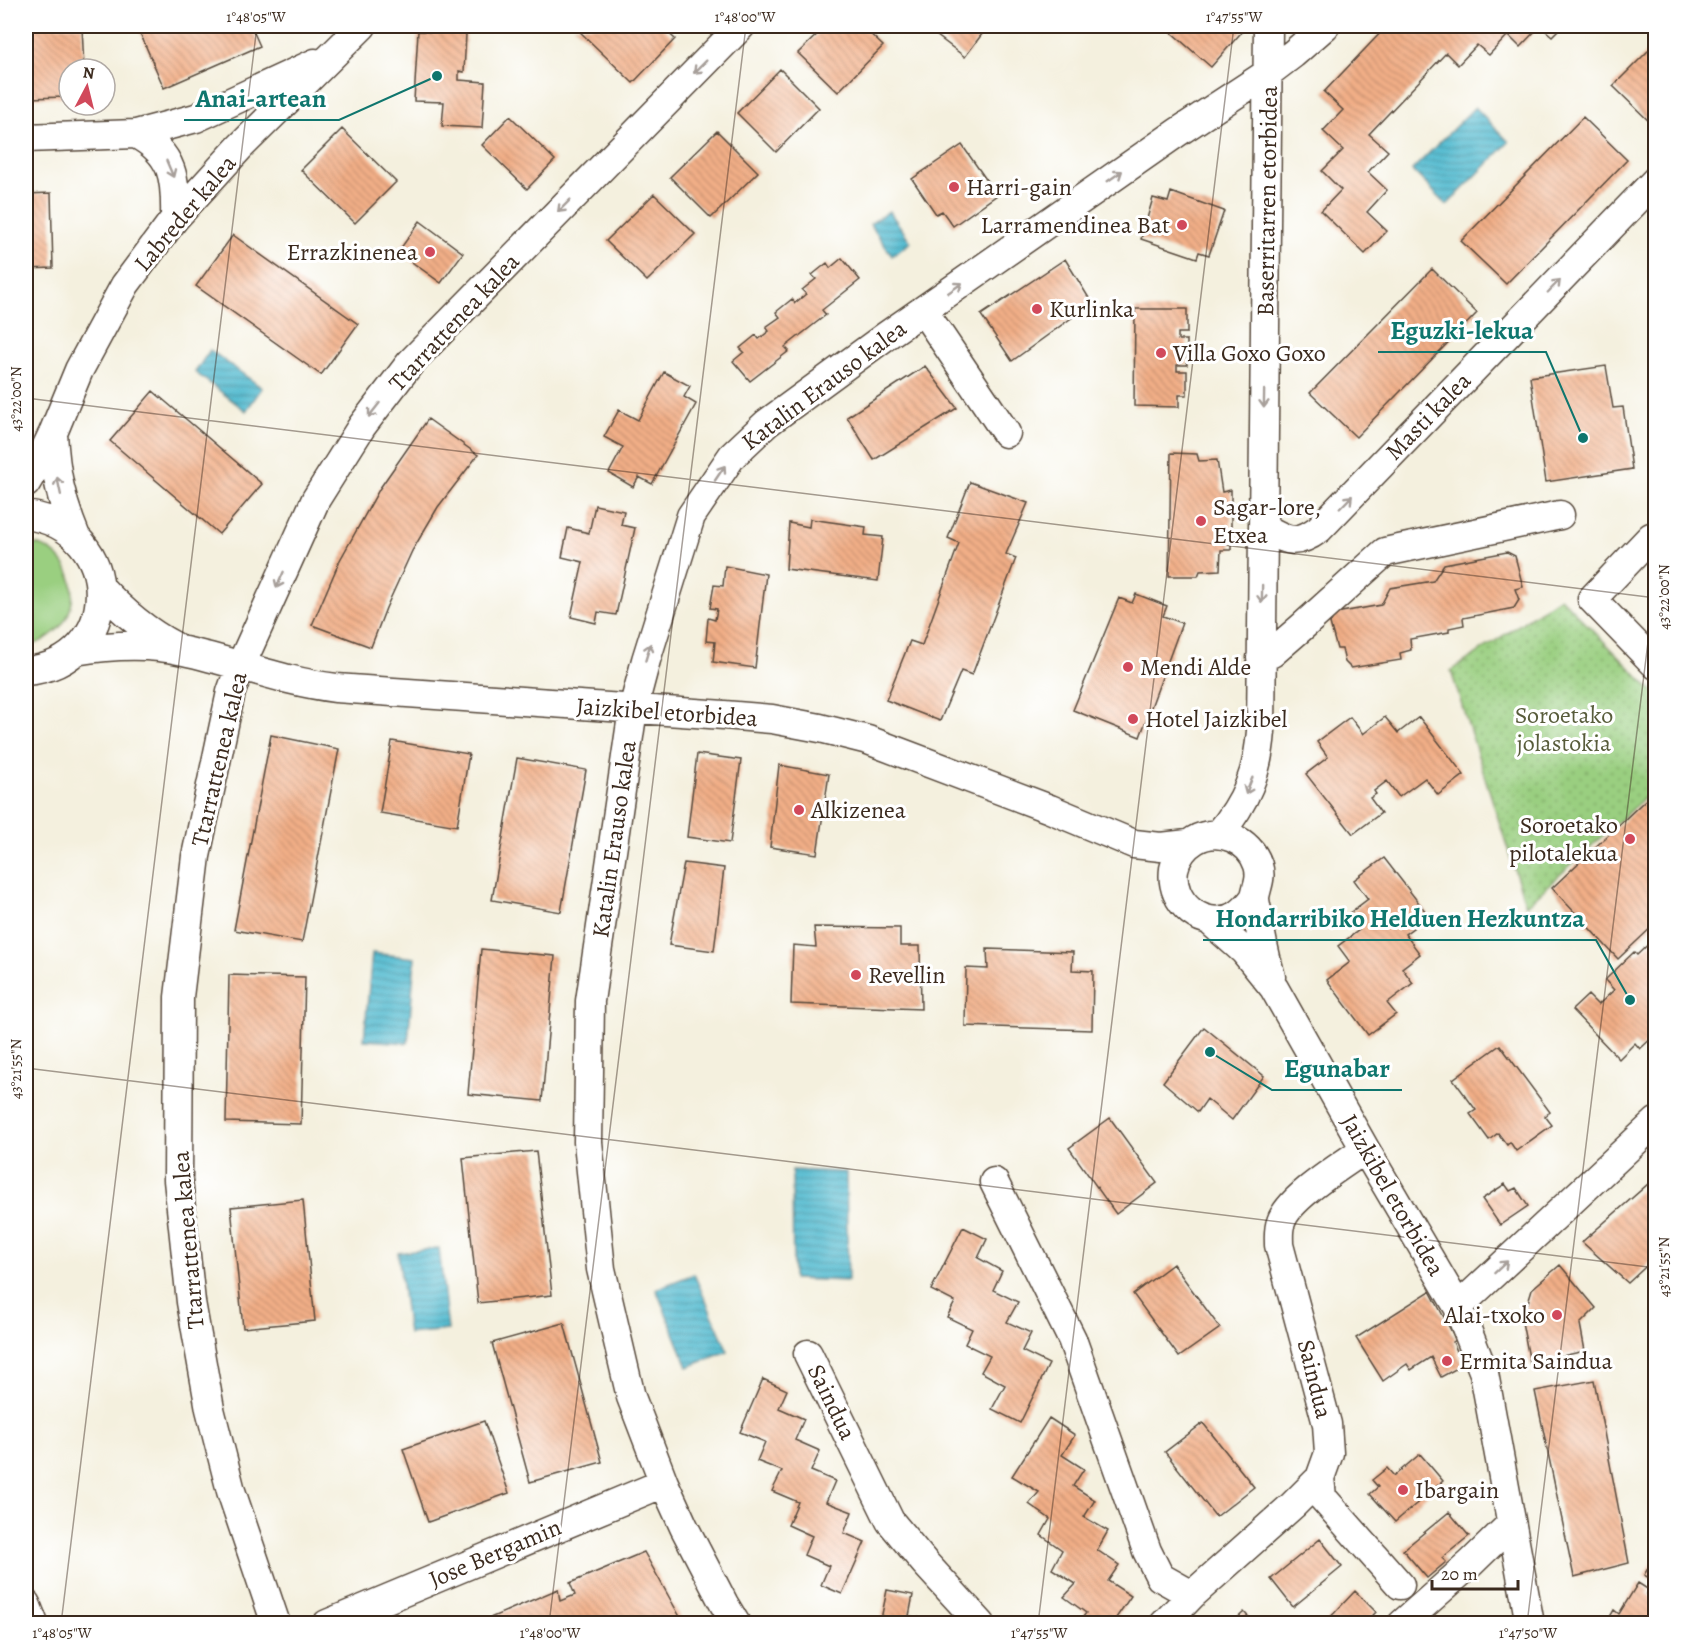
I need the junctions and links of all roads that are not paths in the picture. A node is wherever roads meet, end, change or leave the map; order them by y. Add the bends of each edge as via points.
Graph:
1 (362, 26) edge
2 (741, 26) edge
3 (1268, 26) edge
4 (1325, 26) edge
5 (332, 56) junction
6 (1268, 73) junction
7 (136, 134) junction
8 (26, 138) edge
9 (1656, 180) edge
10 (175, 218) junction
11 (922, 310) junction
12 (53, 433) junction
13 (1006, 433) dead end
14 (26, 483) edge
15 (26, 515) edge
16 (1560, 515) dead end
17 (1263, 527) junction
18 (76, 537) junction
19 (1651, 537) dead end
20 (100, 587) junction
21 (75, 651) junction
22 (184, 651) junction
23 (1261, 658) junction
24 (1656, 665) edge
25 (240, 666) junction
26 (30, 674) edge
27 (633, 708) junction
28 (1219, 834) junction
29 (1134, 844) junction
30 (1188, 844) junction
31 (1175, 888) junction
32 (1255, 897) junction
33 (1209, 920) junction
34 (1274, 988) junction
35 (1656, 1122) edge
36 (1365, 1149) junction
37 (994, 1182) dead end
38 (1458, 1307) junction
39 (808, 1354) dead end
40 (1320, 1478) junction
41 (663, 1483) junction
42 (1511, 1524) junction
43 (1400, 1586) dead end
44 (1192, 1595) junction
45 (26, 1604) edge
46 (34, 1623) edge
47 (276, 1623) edge
48 (327, 1623) edge
49 (736, 1623) edge
50 (981, 1623) edge
51 (1164, 1623) edge
52 (1402, 1623) edge
53 (1530, 1623) edge

1 - 5 street, Labreder kalea
2 -> 25 street, Ttarrattenea kalea via 411,362 362,426 316,499
3 - 6 street, Baserritarren etorbidea
4 - 6 street, Katalin Erauso kalea
5 - 7 street via 196,118
5 - 10 street, Labreder kalea
11 -> 6 street, Katalin Erauso kalea
6 -> 17 street, Baserritarren etorbidea
7 - 8 street
7 -> 10 street via 156,147 170,166 176,190
17 -> 9 street, Masti kalea via 1293,541 1307,538 1319,529
10 - 12 street, Labreder kalea via 125,285 79,370
11 - 13 street
27 -> 11 street, Katalin Erauso kalea via 691,516 732,456 767,423
12 - 14 street, Labreder kalea
18 -> 12 street, Labreder kalea via 58,485
15 - 18 street via 61,525
16 - 23 street via 1385,552 1272,653
17 -> 23 street, Baserritarren etorbidea
18 - 20 street via 88,551
19 - 24 street via 1592,598
20 - 21 street via 95,622
20 - 22 street, Jaizkibel etorbidea via 138,623
21 - 22 street, Jaizkibel etorbidea via 130,646
21 - 26 street
22 - 25 street, Jaizkibel etorbidea
23 -> 28 street, Baserritarren etorbidea via 1256,768 1241,803
25 - 27 street, Jaizkibel etorbidea via 308,685 336,688
25 - 47 street, Ttarrattenea kalea via 196,856 179,1008 178,1180 190,1302 210,1409 231,1491
27 - 29 street, Jaizkibel etorbidea via 772,719 868,740
27 - 41 street, Katalin Erauso kalea via 590,1001 588,1142 602,1269 631,1397
28 - 30 street, Jaizkibel etorbidea
28 - 32 street, Jaizkibel etorbidea via 1239,840 1254,856 1260,876
29 - 30 street, Jaizkibel etorbidea
29 - 31 street, Jaizkibel etorbidea
30 - 31 street via 1175,865
31 - 33 street, Jaizkibel etorbidea via 1191,912
32 - 33 street via 1236,916
32 - 34 street, Jaizkibel etorbidea
33 - 34 street, Jaizkibel etorbidea via 1244,951
34 - 36 street, Jaizkibel etorbidea
38 -> 35 street
36 - 38 street, Jaizkibel etorbidea
36 - 40 street, Saindua via 1292,1204 1279,1233 1327,1424 1329,1453
37 - 44 street via 1072,1339 1147,1551 1160,1577
38 - 42 street, Jaizkibel etorbidea via 1484,1373
39 - 50 street, Saindua via 890,1521
40 - 43 street via 1322,1497
40 - 44 street, Saindua
41 - 48 street, Jose Bergamin
41 - 49 street, Katalin Erauso kalea
42 - 52 street
42 - 53 street, Jaizkibel etorbidea
44 - 51 street, Saindua
45 - 46 street

